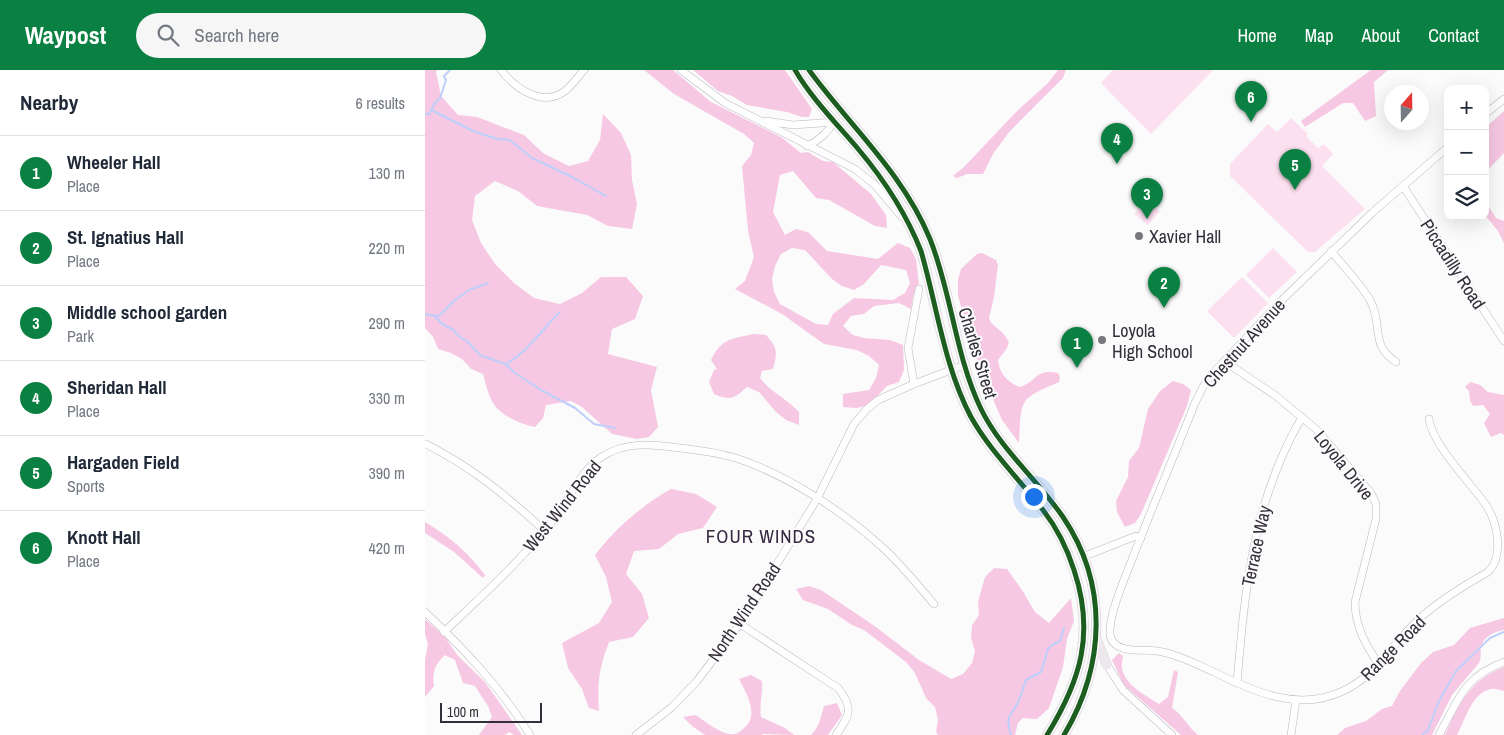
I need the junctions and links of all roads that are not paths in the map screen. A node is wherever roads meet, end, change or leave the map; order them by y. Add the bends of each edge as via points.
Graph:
1 (501, 70) edge
2 (584, 70) edge
3 (681, 70) edge
4 (795, 70) edge
5 (809, 70) edge
6 (1504, 99) edge
7 (1489, 111) edge
8 (754, 119) junction
9 (835, 122) junction
10 (807, 146) junction
11 (1444, 150) edge
12 (1403, 186) junction
13 (912, 229) junction
14 (1331, 251) junction
15 (919, 289) dead end
16 (1504, 341) edge
17 (1224, 361) junction
18 (1396, 362) dead end
19 (964, 365) junction
20 (951, 370) junction
21 (914, 384) junction
22 (1302, 417) junction
23 (1429, 419) dead end
24 (426, 444) dead end
25 (1028, 493) junction
26 (817, 499) junction
27 (544, 530) junction
28 (1141, 538) junction
29 (1085, 556) junction
30 (934, 604) dead end
31 (425, 612) edge
32 (740, 624) junction
33 (1084, 628) junction
34 (445, 632) junction
35 (1096, 638) junction
36 (1094, 661) junction
37 (1504, 662) edge
38 (1107, 665) junction
39 (1379, 665) junction
40 (1237, 683) junction
41 (1295, 700) junction
42 (530, 735) edge
43 (636, 735) edge
44 (836, 735) edge
45 (1047, 735) edge
46 (1064, 735) edge
47 (1172, 735) edge
48 (1291, 735) edge
49 (1439, 735) edge

1 - 2 street via 521,89 540,97 567,90
3 - 8 street via 725,103
4 - 9 main road, Charles Street
5 - 19 main road, Charles Street via 894,174 917,211 945,286
6 - 7 street
8 - 9 street via 793,125
8 - 10 street
9 - 10 street via 821,138
9 - 13 main road, Charles Street via 889,188
10 - 13 street via 855,169 875,185
11 - 12 street, Chestnut Avenue
12 - 14 street, Chestnut Avenue
12 - 16 street, Piccadilly Road
13 - 20 main road, Charles Street via 930,282
14 - 17 street, Chestnut Avenue
14 - 18 street via 1370,301 1376,314 1383,352
15 - 21 street via 908,348
17 - 22 street, Loyola Drive
17 - 28 street, Chestnut Avenue via 1201,391
19 - 20 street, North Wind Road
19 - 29 main road, Charles Street via 992,429 1063,518
20 - 21 street, North Wind Road
20 - 25 main road, Charles Street via 978,428
21 - 26 street, North Wind Road via 878,400 854,424
22 - 39 street, Loyola Drive via 1353,471 1376,504 1376,519 1355,611 1359,632
22 - 40 street, Terrace Way via 1280,460 1257,532 1248,575
23 - 39 street, Range Road via 1430,428 1447,454 1487,506 1497,534 1497,557 1492,569 1441,601 1419,620
24 - 27 street via 477,474
25 - 29 main road via 1044,502 1075,551
25 - 33 main road, Charles Street via 1043,510 1069,554 1081,596
26 - 27 street, West Wind Road via 779,476 737,459 657,444 630,446 609,452 599,459 576,484
26 - 30 street, West Wind Road via 851,520 883,548
26 - 32 street, North Wind Road
27 - 34 street, West Wind Road via 510,569
28 - 29 street via 1136,536
28 - 40 street, Range Road via 1115,607 1110,629 1112,640 1126,649 1156,651 1192,662
29 - 33 main road via 1081,565 1087,594
29 - 35 main road, Charles Street via 1095,602
31 - 34 street
32 - 43 street, North Wind Road via 692,686 672,707
32 - 44 street via 838,688 849,707
33 - 45 main road, Charles Street via 1072,689
34 - 42 street via 495,685
35 - 36 main road, Charles Street
35 - 38 main road
36 - 38 main road
36 - 46 main road, Charles Street via 1083,696
37 - 49 street via 1469,684 1458,697
38 - 47 street via 1123,690
39 - 41 street, Range Road via 1343,691 1314,700
40 - 41 street, Range Road via 1257,692
41 - 48 street

